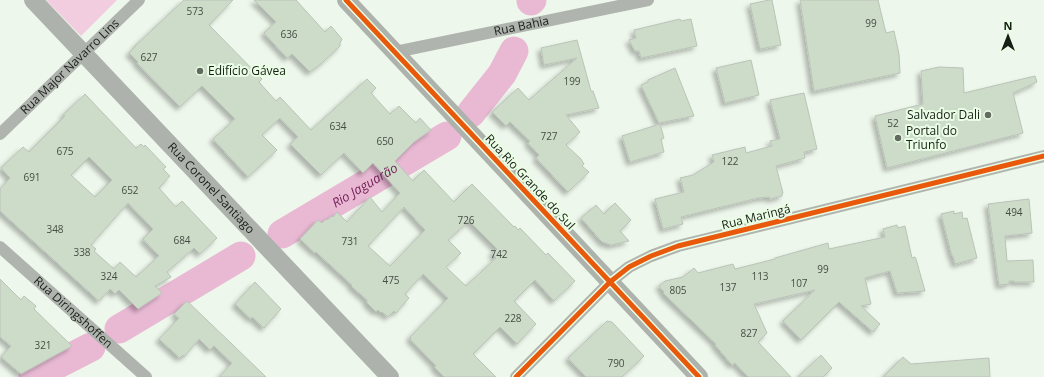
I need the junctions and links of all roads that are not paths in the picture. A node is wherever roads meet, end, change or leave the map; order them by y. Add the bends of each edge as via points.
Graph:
1 (33, 0) edge
2 (139, 0) edge
3 (346, 0) edge
4 (648, 0) edge
5 (395, 52) junction
6 (84, 53) junction
7 (0, 134) edge
8 (1044, 156) edge
9 (0, 247) edge
10 (610, 282) junction
11 (146, 377) edge
12 (390, 377) edge
13 (516, 377) edge
14 (699, 377) edge

1 - 6 main road, Rua Coronel Santiago
2 - 6 street, Rua Major Navarro Lins
3 - 5 main road, Rua Rio Grande do Sul
4 - 5 street, Rua Bahia
5 - 10 main road, Rua Rio Grande do Sul
6 - 7 street, Rua Major Navarro Lins
6 - 12 main road, Rua Coronel Santiago
8 - 10 street, Rua Maringá via 678,246 629,267
9 - 11 street, Rua Diringshoffen
10 - 13 street, Rua Maringá
10 - 14 main road, Rua Rio Grande do Sul

